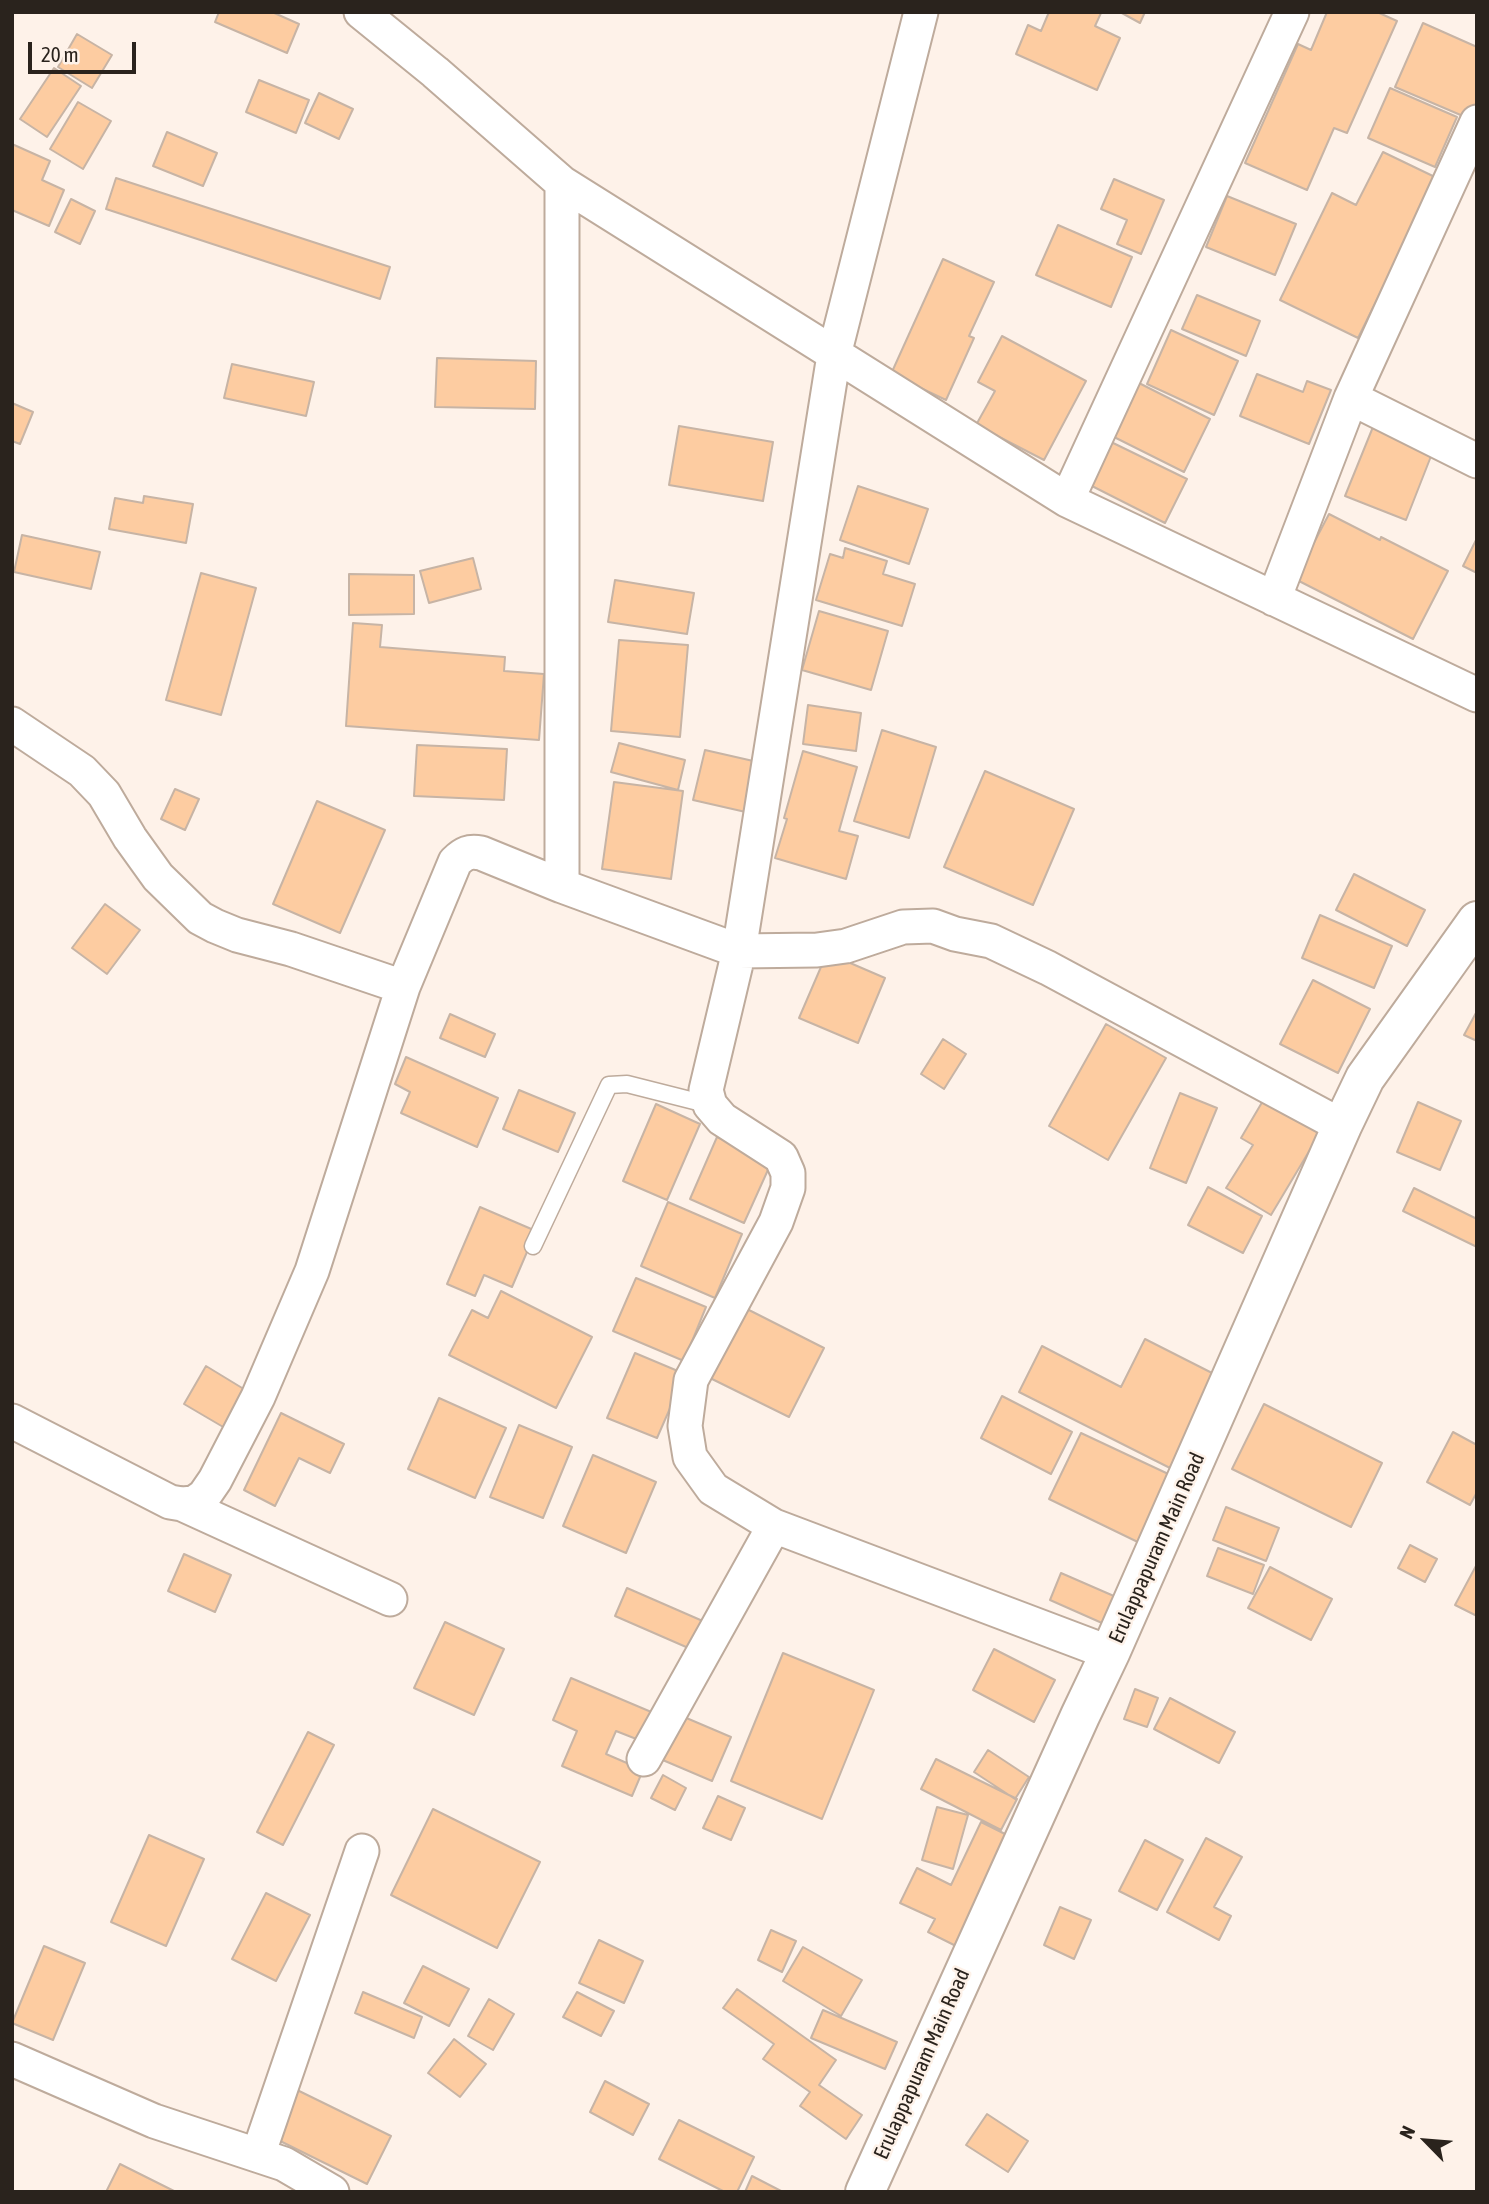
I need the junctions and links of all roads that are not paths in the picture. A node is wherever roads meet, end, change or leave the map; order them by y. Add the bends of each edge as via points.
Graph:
1 (361, 12) edge
2 (921, 12) edge
3 (1292, 12) edge
4 (1477, 122) edge
5 (562, 183) junction
6 (834, 355) junction
7 (1351, 398) junction
8 (1477, 461) edge
9 (1066, 500) junction
10 (1274, 599) junction
11 (1477, 695) edge
12 (12, 724) edge
13 (562, 886) junction
14 (1477, 921) edge
15 (739, 951) junction
16 (403, 987) junction
17 (710, 1105) junction
18 (1342, 1126) junction
19 (533, 1246) dead end
20 (12, 1421) edge
21 (182, 1504) junction
22 (774, 1526) junction
23 (390, 1599) dead end
24 (1110, 1653) junction
25 (644, 1759) dead end
26 (362, 1851) dead end
27 (12, 2059) edge
28 (258, 2155) junction
29 (332, 2192) edge
30 (865, 2192) edge

1 - 5 street
2 - 6 street
3 - 9 street
4 - 7 street
5 - 6 street
5 - 13 street
6 - 9 street
6 - 15 street
7 - 8 street
7 - 10 street
9 - 10 street
10 - 11 street
12 - 16 street via 90,778 158,877 200,918 237,935
13 - 15 street
13 - 16 street via 481,853 464,853 455,862
14 - 18 street, Erulappapuram Main Road via 1365,1078
15 - 17 street via 706,1090
15 - 18 street via 846,946 903,927 933,926 991,941
16 - 21 street via 312,1271 258,1397 215,1480 204,1496
17 - 19 lane via 626,1084 609,1085
17 - 22 street via 722,1119 781,1157 789,1173 788,1188 776,1222 691,1380 685,1426 690,1457 712,1489
18 - 24 street, Erulappapuram Main Road
20 - 21 street
21 - 23 street
22 - 24 street
22 - 25 street
24 - 30 street, Erulappapuram Main Road
26 - 28 street
27 - 28 street via 154,2121
28 - 29 street via 284,2164

